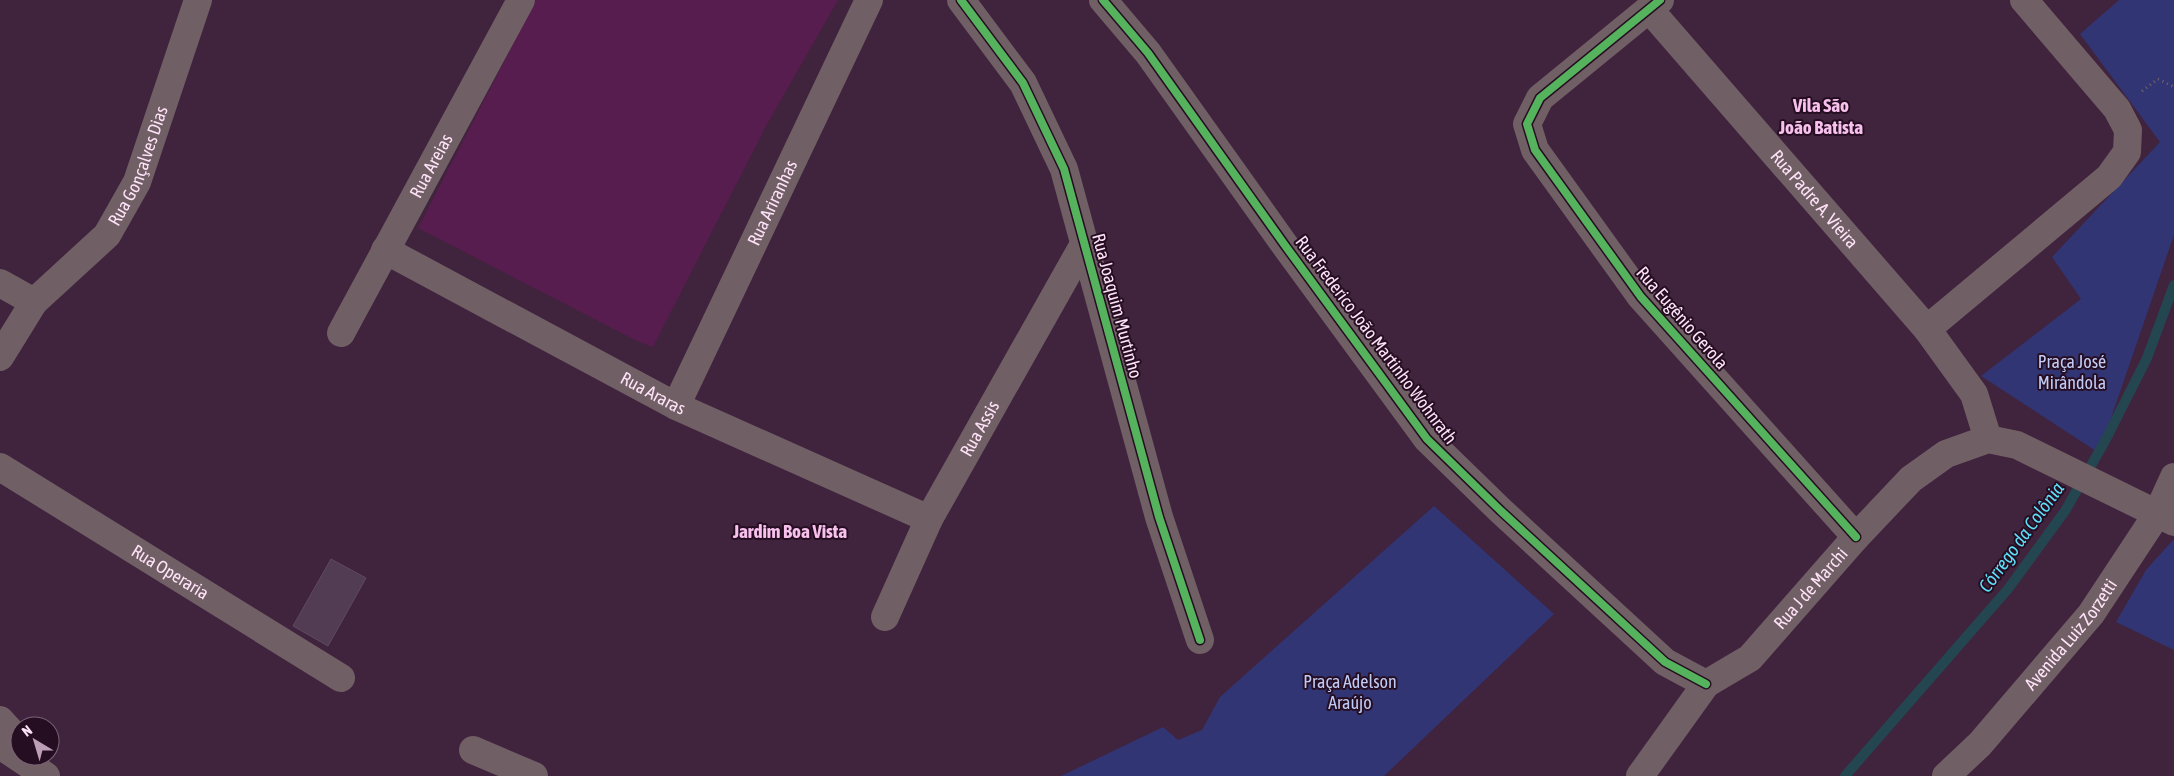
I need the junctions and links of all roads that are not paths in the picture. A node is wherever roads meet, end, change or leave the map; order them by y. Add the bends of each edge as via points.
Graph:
1 (198, 0) edge
2 (522, 0) edge
3 (869, 0) edge
4 (961, 0) edge
5 (1103, 0) edge
6 (2024, 0) edge
7 (1654, 5) edge
8 (1084, 244) junction
9 (385, 250) junction
10 (0, 283) edge
11 (34, 302) junction
12 (1927, 329) junction
13 (342, 333) dead end
14 (0, 357) edge
15 (676, 406) junction
16 (1988, 439) junction
17 (0, 467) edge
18 (2174, 477) edge
19 (2165, 518) edge
20 (929, 519) junction
21 (1856, 537) junction
22 (885, 617) dead end
23 (1200, 640) dead end
24 (341, 678) dead end
25 (1706, 684) junction
26 (0, 720) edge
27 (10, 731) edge
28 (0, 745) edge
29 (473, 750) dead end
30 (42, 766) edge
31 (46, 776) edge
32 (52, 776) edge
33 (534, 776) edge
34 (1640, 776) edge
35 (1946, 776) edge

1 - 11 street, Rua Gonçalves Dias via 137,182 107,236
2 - 9 street, Rua Areias
3 - 15 street, Rua Ariranhas
4 - 8 street, Rua Joaquim Murtinho via 1023,83 1064,169
5 - 25 street, Rua Frederico João Martinho Wohnrath via 1148,53 1427,438 1665,662
6 - 12 street via 2117,109 2128,130 2127,152 2109,177
7 - 12 street, Rua Padre A. Vieira
7 - 21 street, Rua Eugênio Gerola via 1540,98 1527,124 1535,150 1642,297
8 - 20 street, Rua Assis
8 - 23 street, Rua Joaquim Murtinho via 1159,518
9 - 13 street, Rua Areias
9 - 15 street, Rua Araras
10 - 11 street
11 - 14 street, Rua Gonçalves Dias
12 - 16 street, Rua Padre A. Vieira via 1974,394
15 - 20 street, Rua Araras
16 - 19 street via 2017,445
16 - 21 street, Rua J de Marchi via 1946,454 1911,479
17 - 24 street, Rua Operaria
18 - 19 street, Avenida Luiz Zorzetti
19 - 35 street, Avenida Luiz Zorzetti via 2091,614 1980,744
20 - 22 street, Rua Assis
21 - 25 street, Rua J de Marchi via 1750,658
25 - 34 street
26 - 27 street
28 - 31 street
29 - 33 street
30 - 32 street

